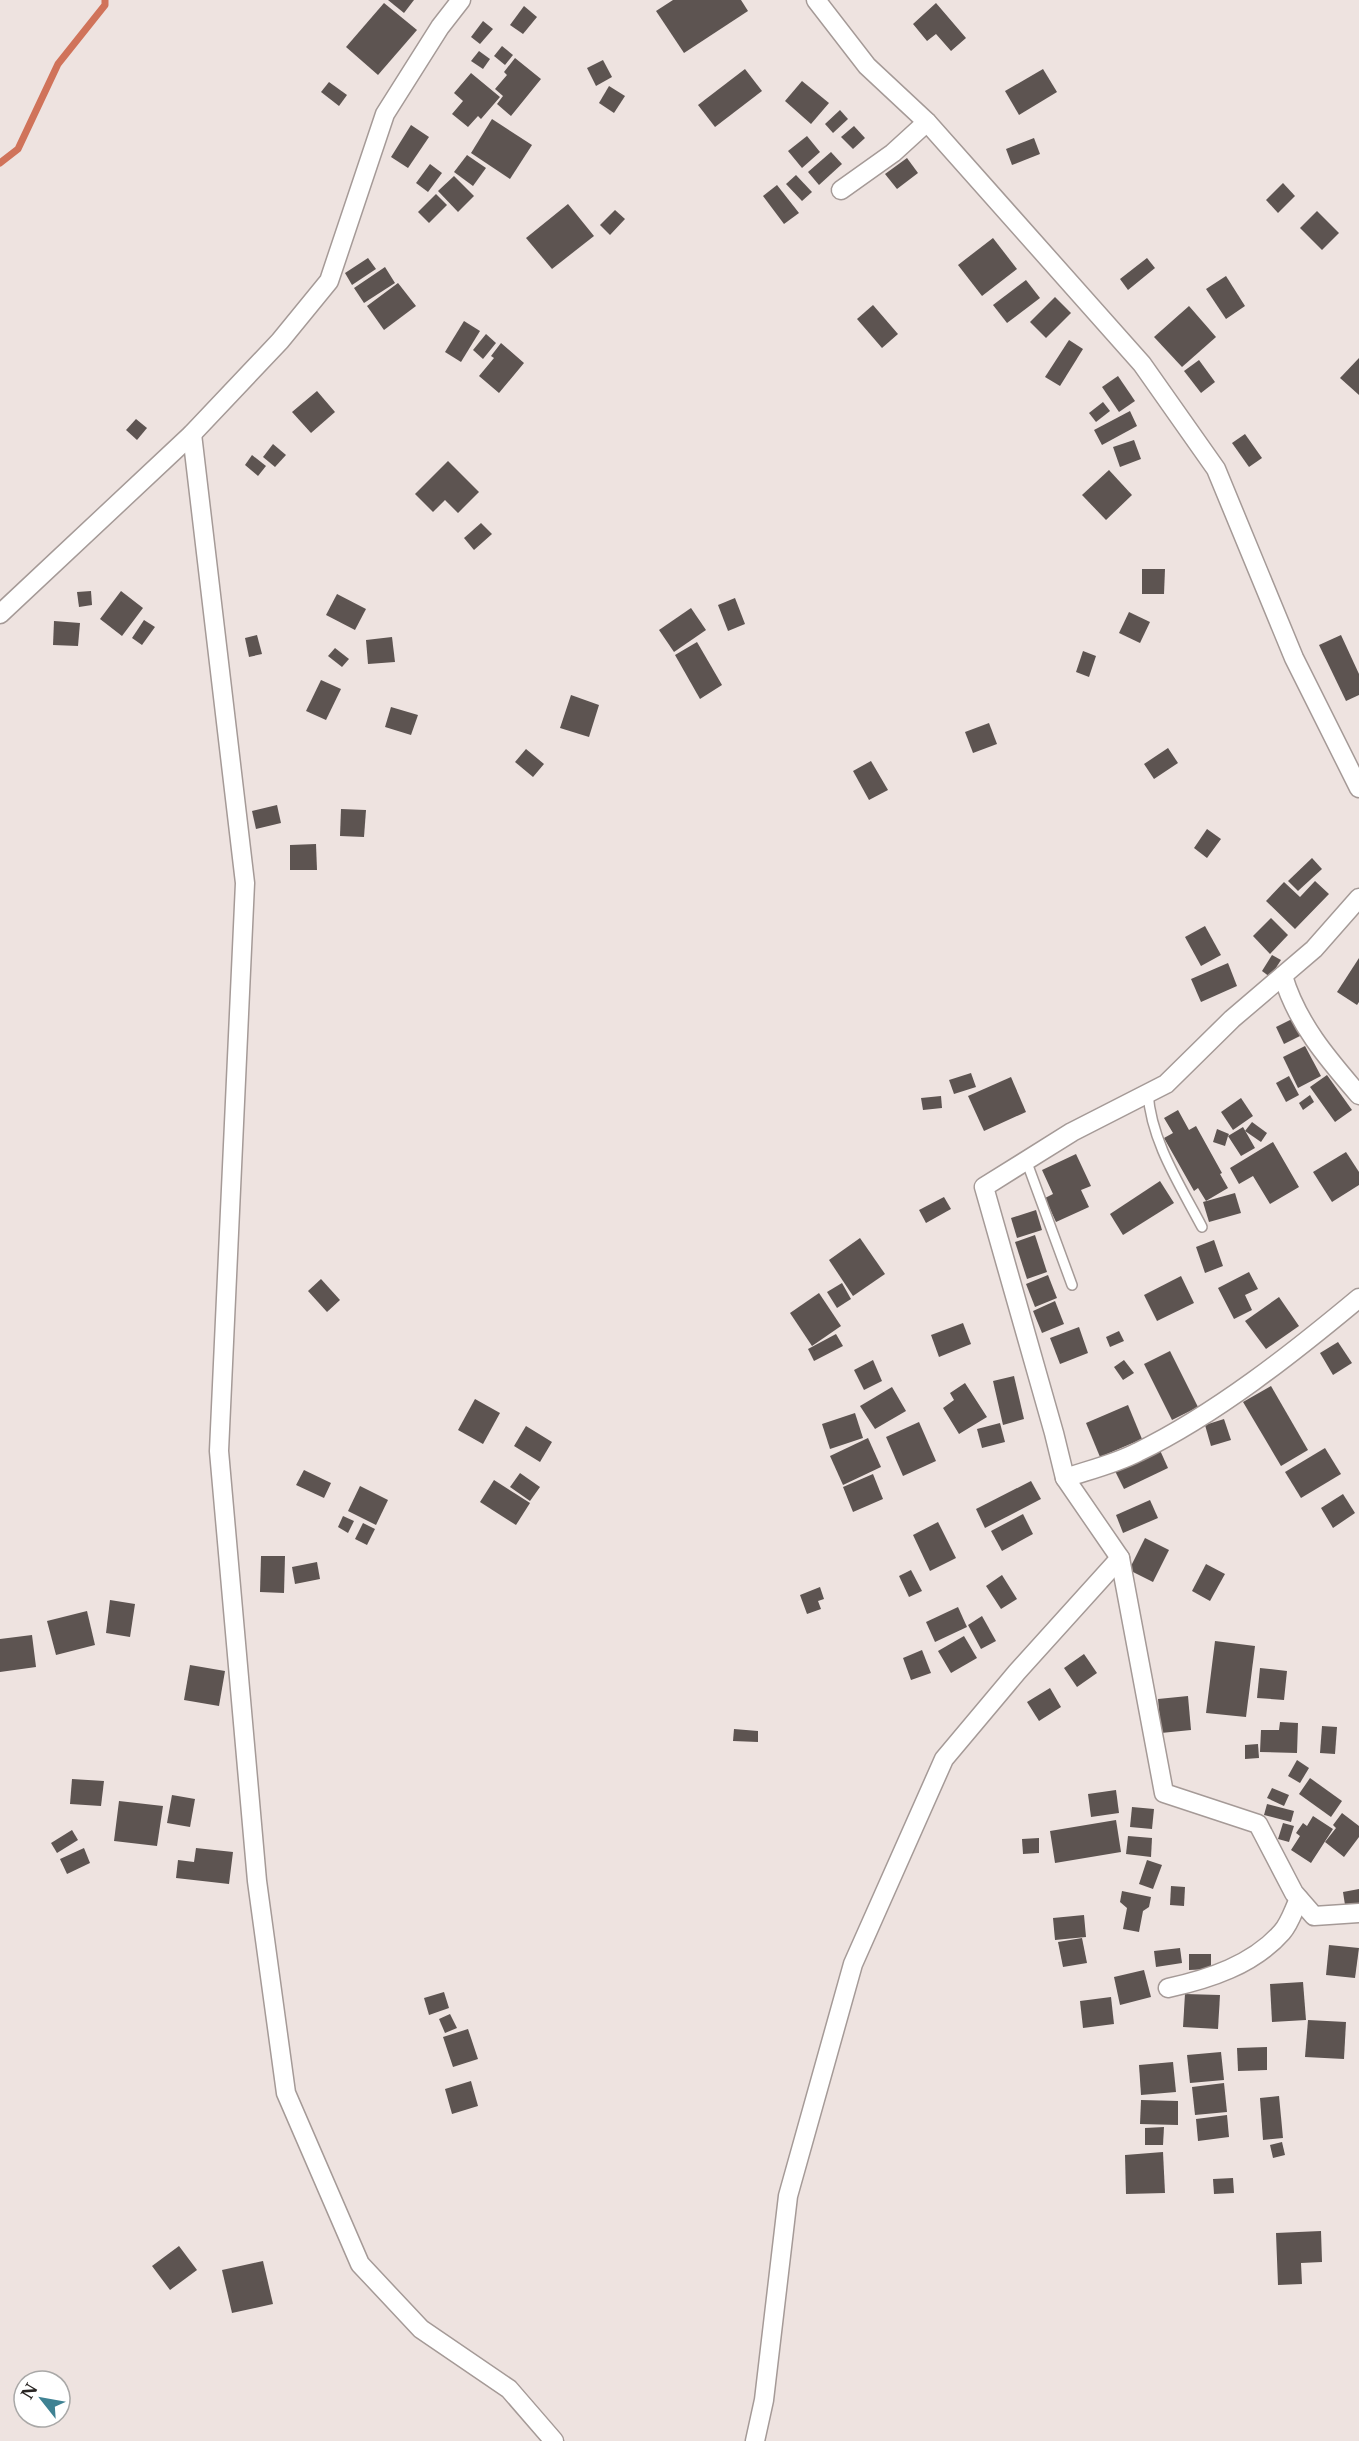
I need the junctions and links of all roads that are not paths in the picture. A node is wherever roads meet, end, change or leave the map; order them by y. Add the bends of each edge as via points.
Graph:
1 (461, 0) edge
2 (816, 0) edge
3 (927, 122) junction
4 (840, 190) dead end
5 (192, 434) junction
6 (0, 614) edge
7 (1359, 788) edge
8 (1359, 898) edge
9 (1283, 976) junction
10 (1148, 1093) junction
11 (1359, 1095) edge
12 (1026, 1160) junction
13 (1202, 1227) dead end
14 (1072, 1285) dead end
15 (1359, 1298) edge
16 (1065, 1478) junction
17 (1120, 1558) junction
18 (1299, 1899) junction
19 (1359, 1913) edge
20 (1168, 1988) dead end
21 (554, 2441) edge
22 (755, 2441) edge

1 - 5 street via 385,114 328,281 280,341
2 - 3 street via 867,66
3 - 4 street via 893,153
3 - 7 street via 1142,364 1216,469 1294,658
5 - 6 street
5 - 21 street via 245,883 219,1451 257,1881 286,2093 360,2264 421,2329 509,2389
8 - 9 street via 1314,949
9 - 10 street via 1166,1084
9 - 11 street via 1291,1002 1313,1040
10 - 12 street
10 - 13 lane via 1149,1115 1163,1152
12 - 14 lane
12 - 16 street via 984,1187
15 - 16 street via 1196,1420 1137,1453
16 - 17 street
17 - 18 street via 1164,1793 1258,1824
17 - 22 street via 944,1760 853,1964 788,2196 764,2400
18 - 19 street via 1314,1916
18 - 20 street via 1283,1931 1253,1958 1197,1982

